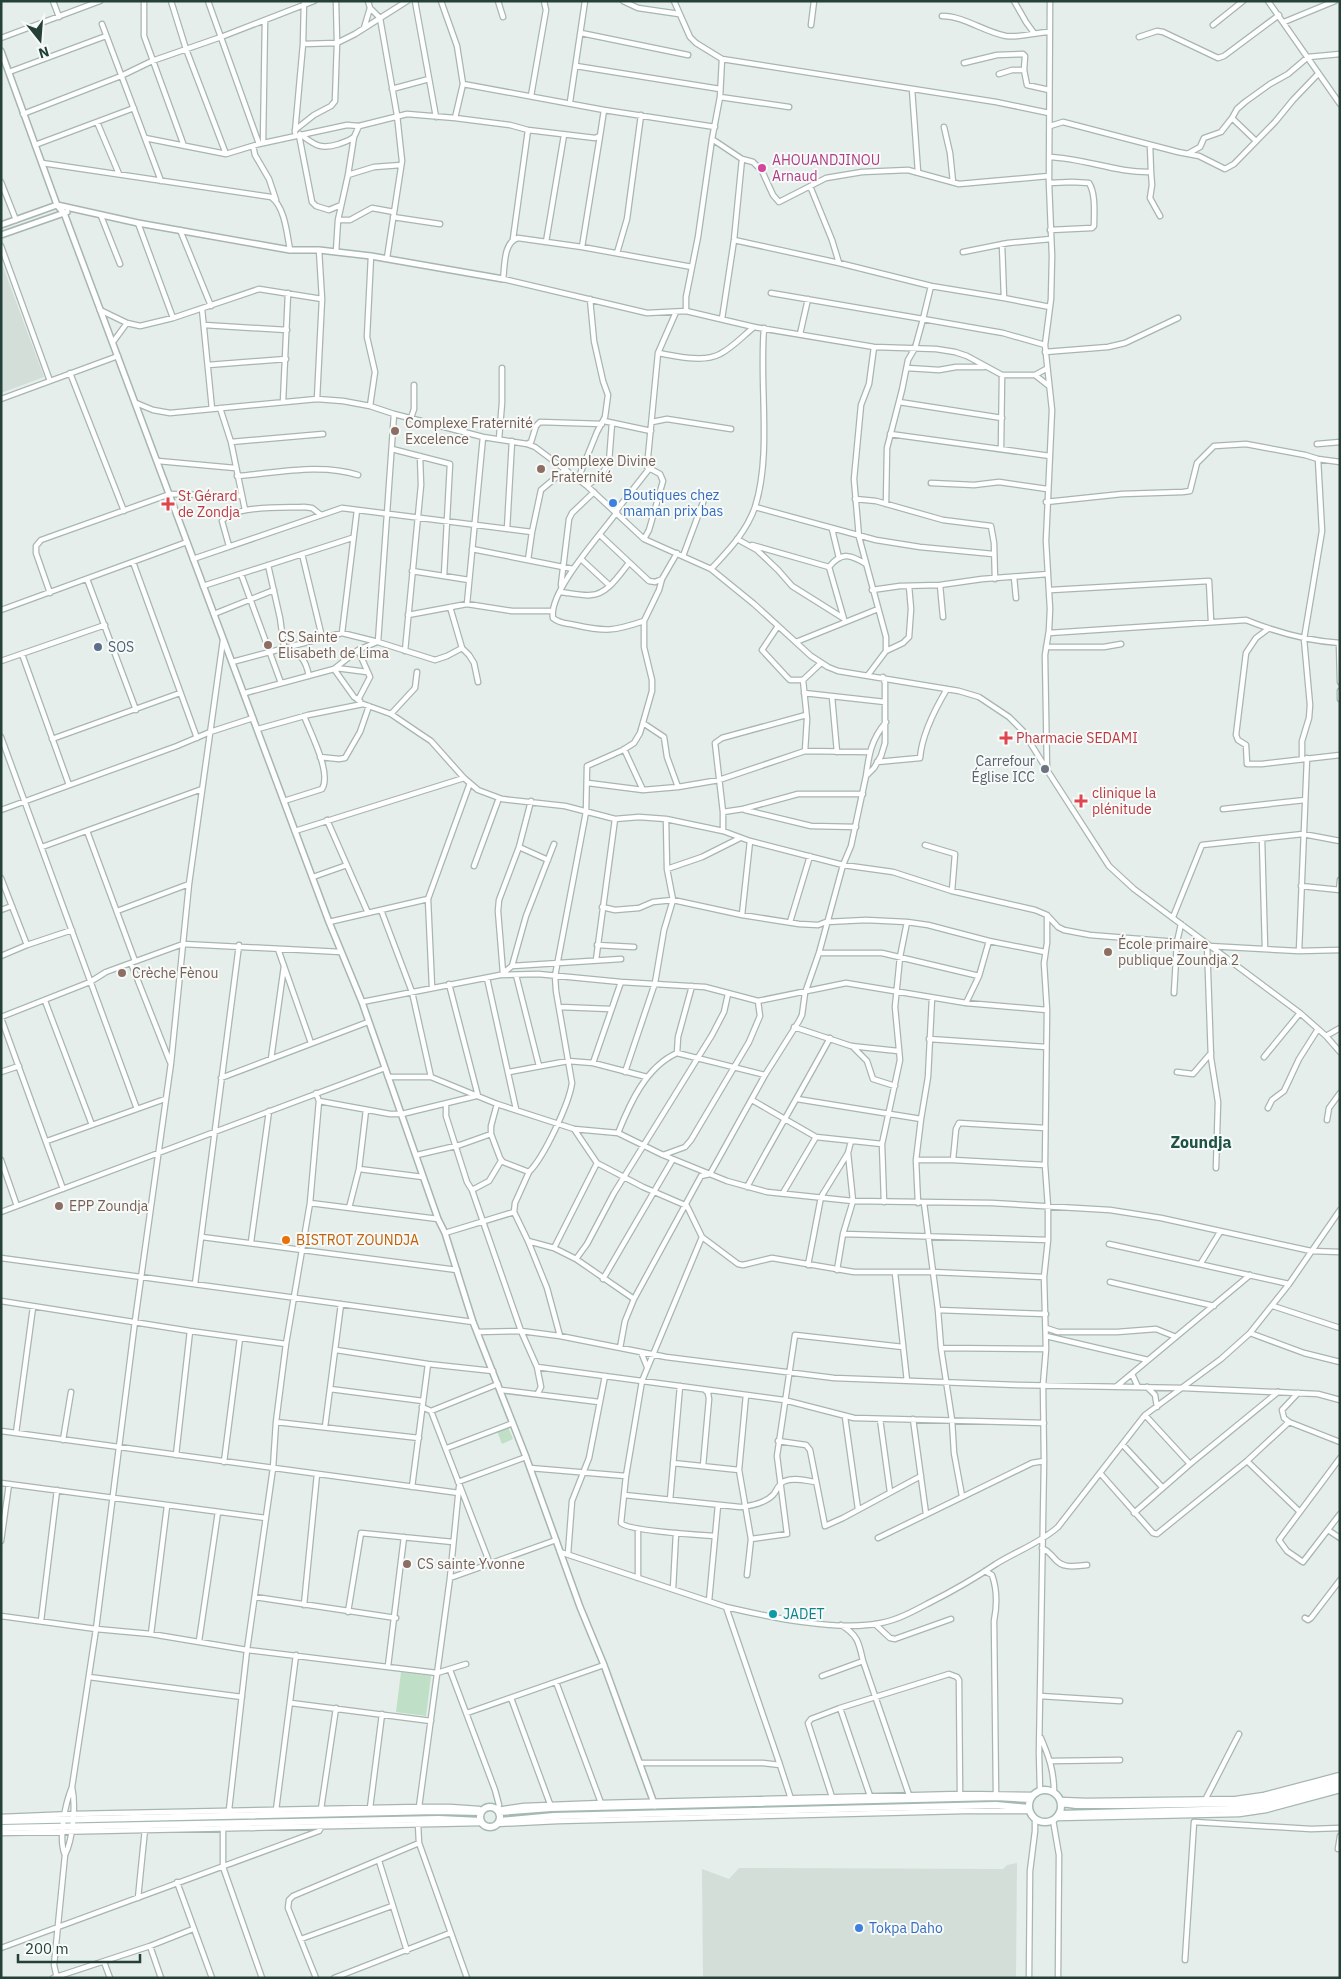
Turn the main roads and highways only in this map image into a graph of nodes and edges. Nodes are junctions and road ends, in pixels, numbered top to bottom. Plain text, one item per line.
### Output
1 (1340, 1779) edge
2 (1340, 1786) edge
3 (1031, 1797) junction
4 (1061, 1802) junction
5 (1203, 1807) junction
6 (1029, 1810) junction
7 (482, 1811) junction
8 (498, 1811) junction
9 (1057, 1817) junction
10 (1, 1821) edge
11 (68, 1822) junction
12 (481, 1822) junction
13 (498, 1822) junction
14 (1, 1828) edge

1 - 5 main road
2 - 5 main road
3 - 4 main road
3 - 6 main road
3 - 8 main road
4 - 5 main road
4 - 9 main road
5 - 9 main road
6 - 9 main road
6 - 13 main road
7 - 8 main road
7 - 11 main road
7 - 12 main road
8 - 13 main road
10 - 11 main road
11 - 12 main road
11 - 14 main road
12 - 13 main road

